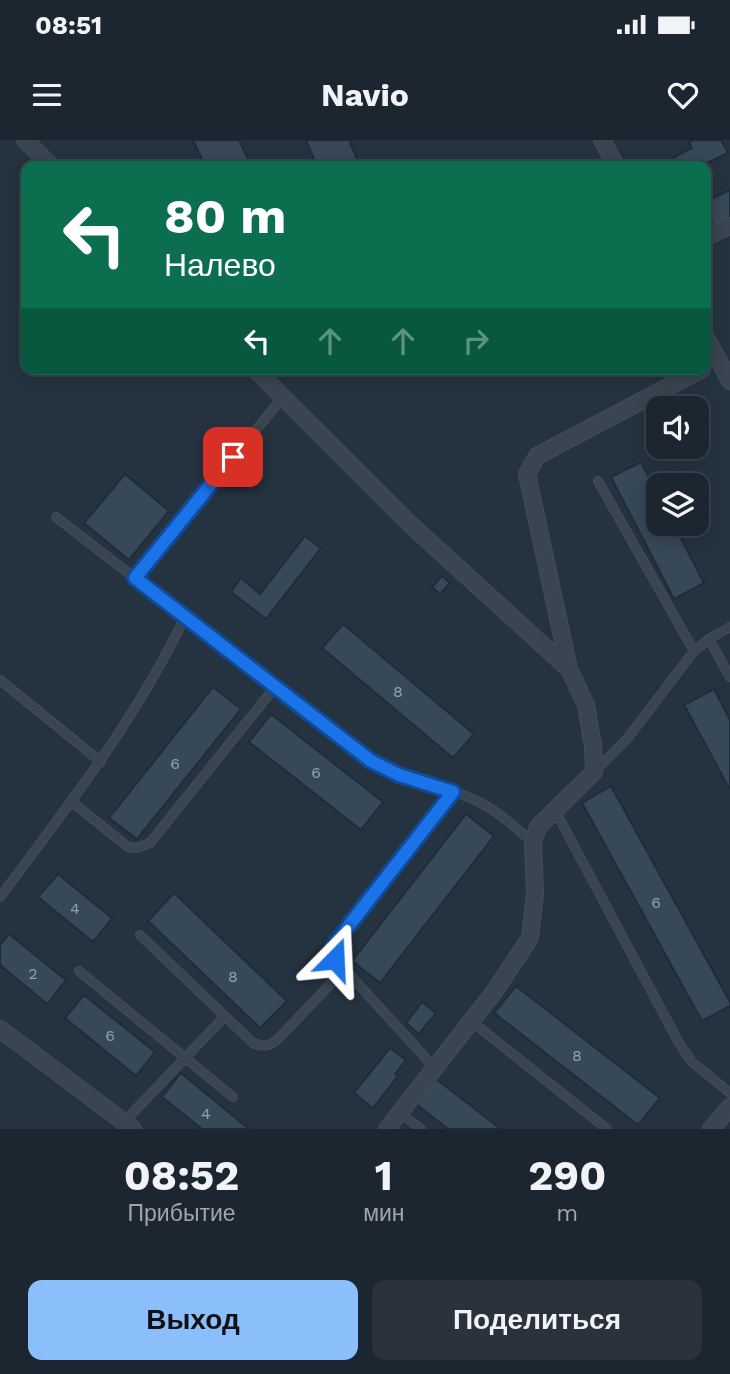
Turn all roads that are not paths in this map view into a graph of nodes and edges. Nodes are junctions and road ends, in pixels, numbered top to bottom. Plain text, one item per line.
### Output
1 (25, 140) edge
2 (602, 140) edge
3 (46, 161) edge
4 (613, 161) edge
5 (730, 226) edge
6 (711, 234) edge
7 (711, 368) edge
8 (261, 375) edge
9 (691, 375) edge
10 (730, 380) edge
11 (283, 397) junction
12 (598, 481) dead end
13 (57, 517) dead end
14 (135, 578) junction
15 (185, 617) junction
16 (730, 627) edge
17 (709, 639) junction
18 (694, 651) junction
19 (569, 669) junction
20 (730, 677) edge
21 (0, 680) edge
22 (275, 687) junction
23 (101, 762) junction
24 (594, 772) junction
25 (453, 792) junction
26 (72, 802) junction
27 (556, 812) junction
28 (533, 842) junction
29 (0, 897) edge
30 (140, 935) dead end
31 (344, 970) junction
32 (79, 971) dead end
33 (225, 1016) junction
34 (471, 1021) junction
35 (0, 1029) edge
36 (185, 1058) junction
37 (435, 1068) junction
38 (730, 1093) edge
39 (233, 1097) dead end
40 (730, 1107) edge
41 (400, 1113) junction
42 (128, 1126) edge
43 (387, 1129) edge
44 (421, 1129) edge
45 (607, 1129) edge
46 (711, 1129) edge

1 - 3 street
2 - 4 street
5 - 6 street
7 - 10 street
8 - 11 street
9 - 19 street
11 - 14 lane
11 - 19 street
12 - 18 lane
13 - 14 lane
14 - 15 lane
15 - 22 lane
15 - 23 lane
16 - 17 lane
17 - 18 lane
17 - 20 lane
18 - 24 lane
19 - 24 street
21 - 23 lane
22 - 25 lane
22 - 26 lane
23 - 26 lane
24 - 27 street
25 - 28 lane
25 - 31 lane
26 - 29 lane
27 - 28 street
27 - 38 lane
28 - 34 street
30 - 33 lane
31 - 33 lane
31 - 37 lane
32 - 36 lane
33 - 36 lane
34 - 37 street
34 - 45 lane
35 - 42 street
36 - 39 lane
36 - 42 lane
37 - 41 street
40 - 46 street
41 - 43 street
41 - 44 lane

